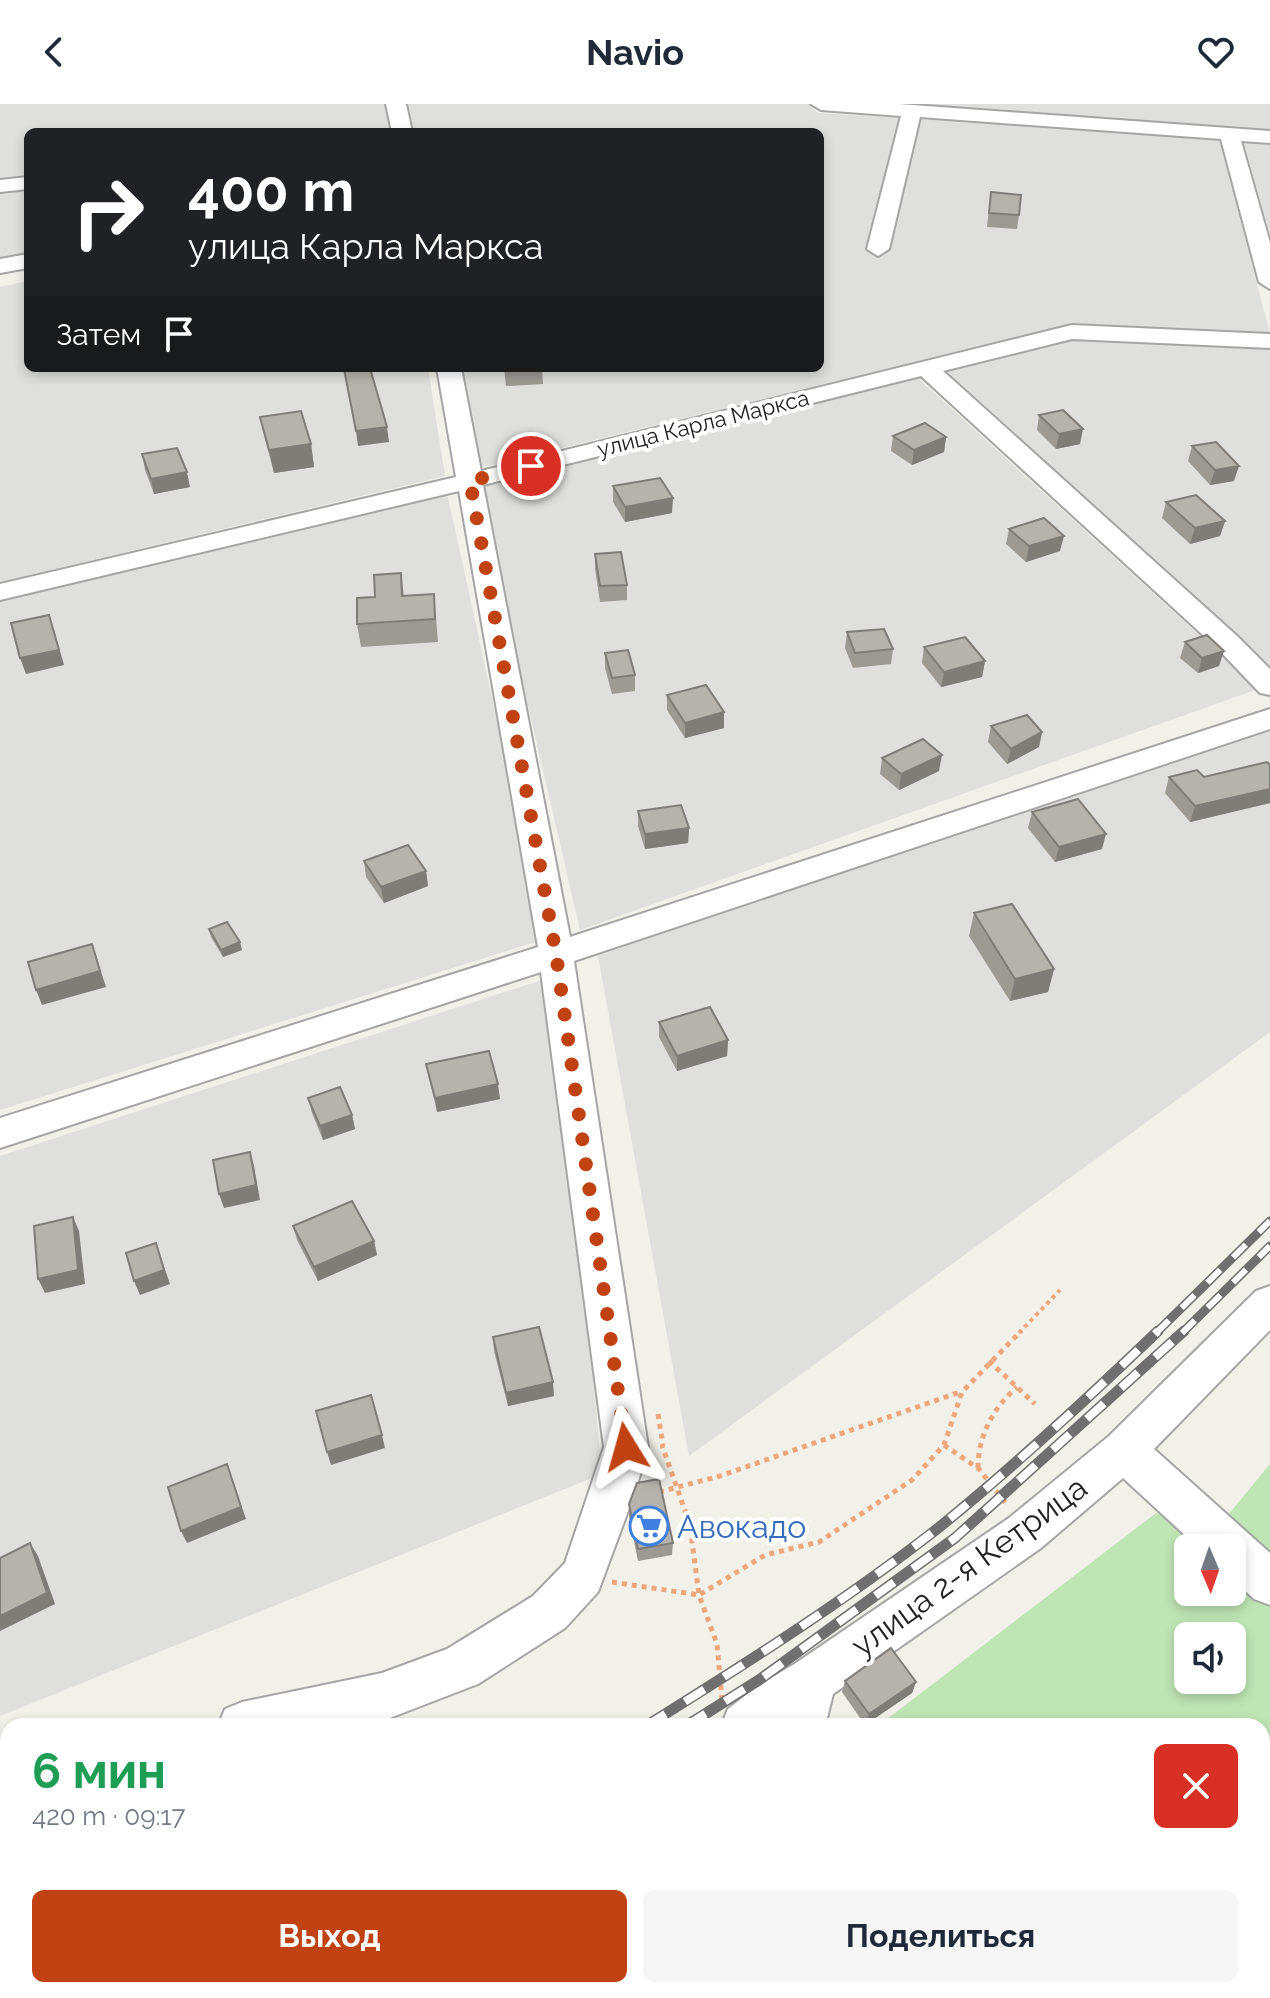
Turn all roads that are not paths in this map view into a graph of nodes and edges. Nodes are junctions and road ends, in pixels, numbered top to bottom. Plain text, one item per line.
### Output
1 (396, 104) edge
2 (821, 104) edge
3 (912, 112) junction
4 (401, 128) edge
5 (1229, 133) junction
6 (1270, 137) edge
7 (24, 183) edge
8 (0, 186) edge
9 (878, 249) dead end
10 (24, 262) edge
11 (0, 266) edge
12 (1270, 282) edge
13 (1270, 341) edge
14 (926, 368) junction
15 (450, 372) edge
16 (470, 481) junction
17 (0, 592) edge
18 (1270, 686) edge
19 (1270, 719) edge
20 (556, 954) junction
21 (0, 1133) edge
22 (1270, 1303) edge
23 (1124, 1450) junction
24 (1217, 1534) edge
25 (1246, 1561) edge
26 (1270, 1583) edge
27 (813, 1680) junction
28 (734, 1715) edge
29 (281, 1718) edge
30 (803, 1718) edge

1 - 4 street
2 - 3 street
3 - 5 street
3 - 9 street
5 - 6 street
5 - 12 street
7 - 8 street
10 - 11 street
13 - 14 street, улица Карла Маркса
14 - 16 street, улица Карла Маркса
14 - 18 street
15 - 16 street
16 - 17 street, улица Карла Маркса
16 - 20 street
19 - 20 street
20 - 21 street
20 - 29 street
22 - 23 street, улица 2-я Кетрица
23 - 24 street
23 - 27 street, улица 2-я Кетрица
25 - 26 street
27 - 28 street, улица 2-я Кетрица
27 - 30 street

